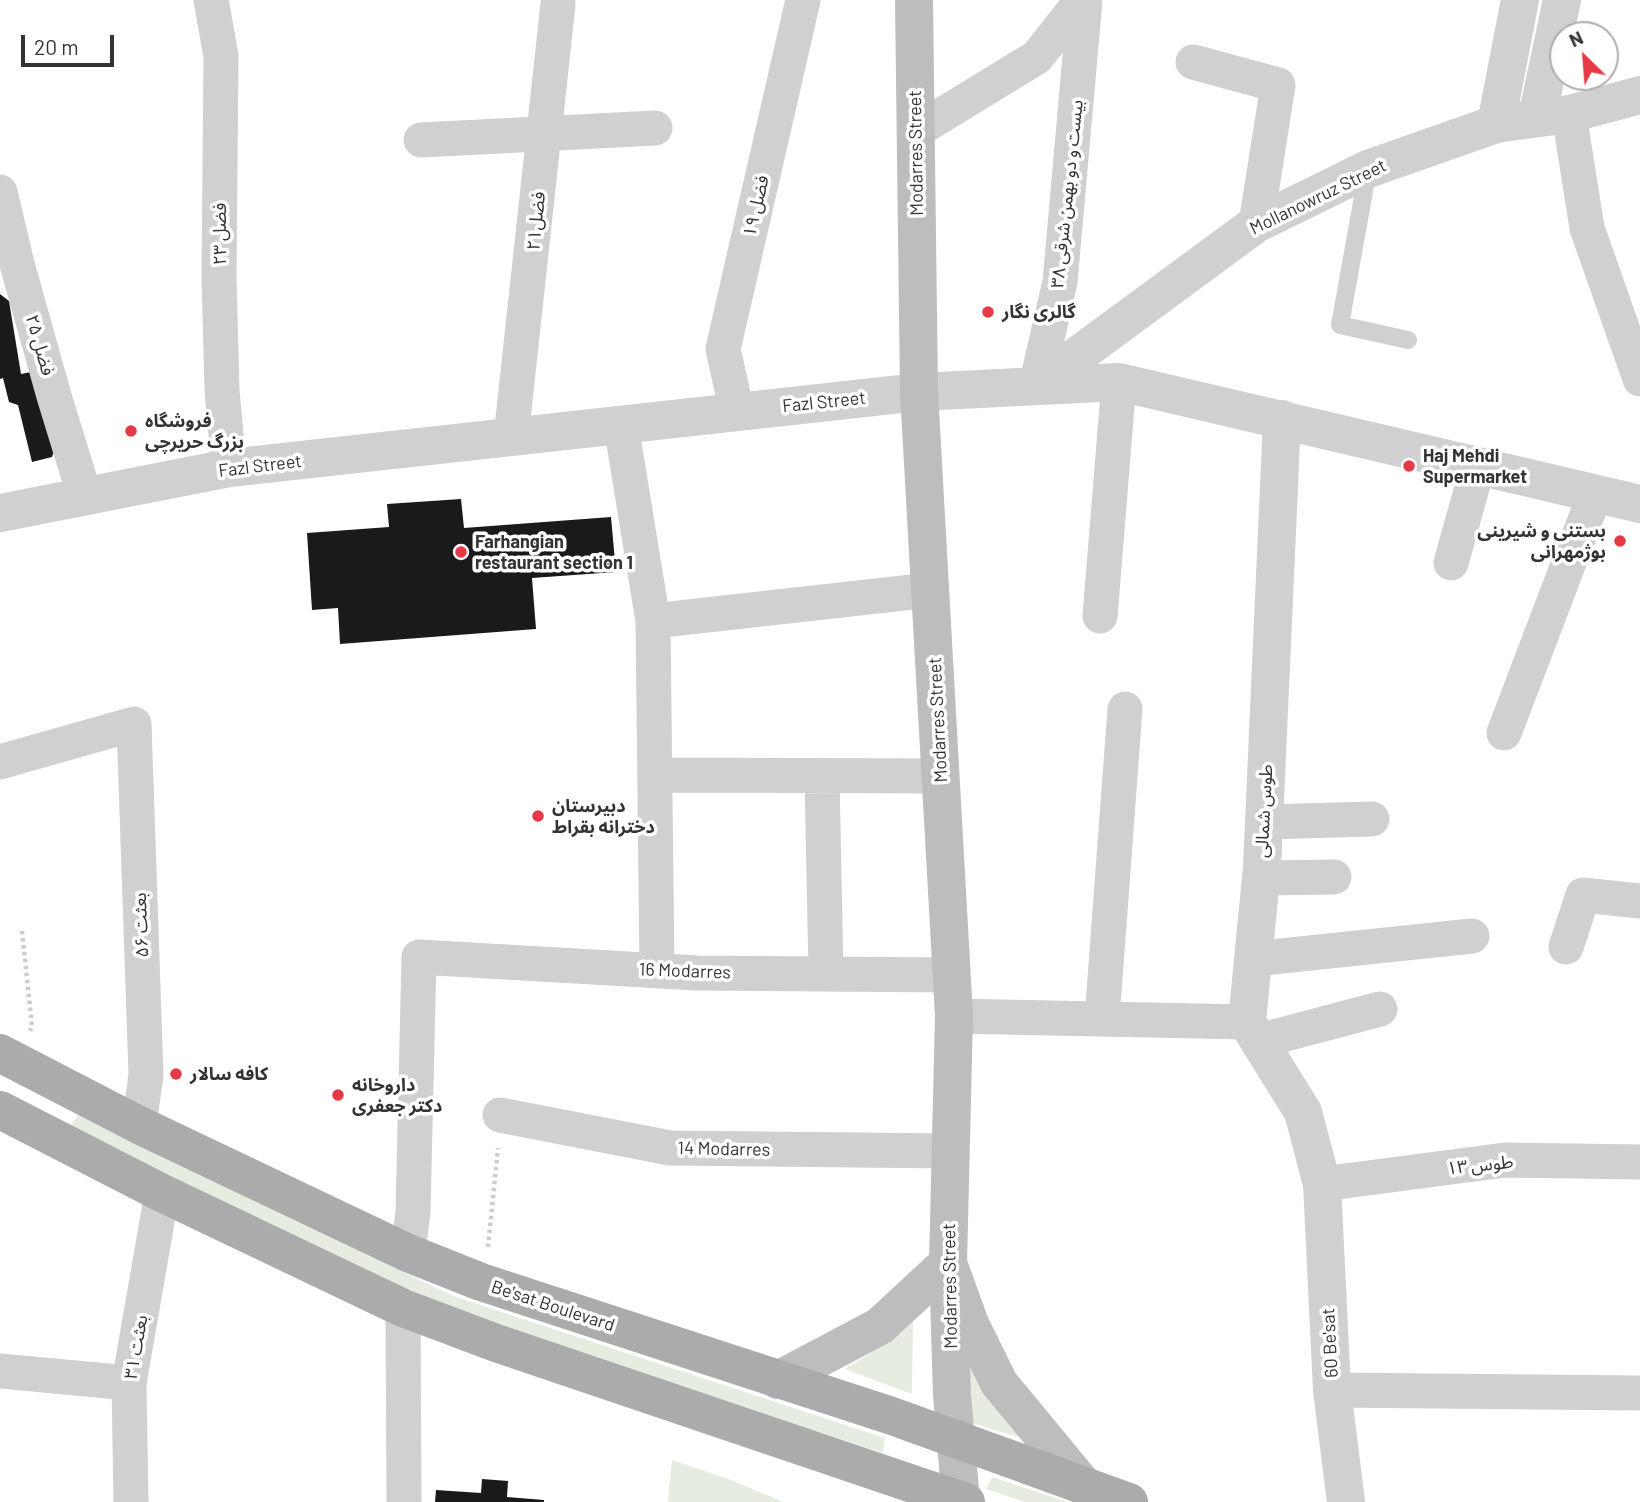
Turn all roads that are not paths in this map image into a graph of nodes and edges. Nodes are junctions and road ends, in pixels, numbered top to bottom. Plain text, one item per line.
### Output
1 (211, 0) edge
2 (803, 0) edge
3 (914, 0) edge
4 (1084, 0) edge
5 (1520, 0) edge
6 (1562, 0) edge
7 (558, 4) dead end
8 (1193, 62) dead end
9 (1640, 95) edge
10 (1553, 116) junction
11 (1496, 124) junction
12 (654, 128) dead end
13 (916, 131) junction
14 (545, 133) junction
15 (421, 139) dead end
16 (1368, 169) junction
17 (0, 192) edge
18 (1256, 224) junction
19 (1408, 341) dead end
20 (1640, 379) edge
21 (1119, 382) junction
22 (1036, 386) junction
23 (919, 392) junction
24 (737, 412) junction
25 (1282, 419) junction
26 (621, 425) junction
27 (511, 437) junction
28 (1478, 466) junction
29 (229, 468) junction
30 (1595, 494) junction
31 (85, 497) junction
32 (1640, 504) edge
33 (0, 513) edge
34 (1451, 563) dead end
35 (930, 590) junction
36 (1100, 616) dead end
37 (653, 621) junction
38 (1125, 709) dead end
39 (1504, 733) dead end
40 (0, 762) edge
41 (655, 775) junction
42 (941, 776) junction
43 (822, 777) junction
44 (1372, 819) dead end
45 (1264, 821) junction
46 (1334, 877) dead end
47 (1261, 878) junction
48 (1640, 901) edge
49 (1472, 936) dead end
50 (1566, 947) dead end
51 (1253, 959) junction
52 (657, 971) junction
53 (826, 974) junction
54 (952, 975) junction
55 (1380, 1010) dead end
56 (954, 1016) junction
57 (1102, 1019) junction
58 (1253, 1032) junction
59 (10, 1058) edge
60 (0, 1108) edge
61 (500, 1115) road end
62 (139, 1125) junction
63 (951, 1151) junction
64 (1640, 1162) edge
65 (1322, 1184) junction
66 (162, 1193) junction
67 (408, 1253) junction
68 (948, 1262) junction
69 (403, 1308) junction
70 (0, 1371) edge
71 (778, 1380) junction
72 (129, 1383) junction
73 (1332, 1390) junction
74 (1640, 1393) edge
75 (957, 1439) junction
76 (1085, 1487) junction
77 (131, 1502) edge
78 (404, 1502) edge
79 (963, 1502) edge
80 (1129, 1502) edge
81 (1346, 1502) edge

1 - 29 street, فضل ۲۳
2 - 24 street, فضل ۱۹
3 - 13 main road, Modarres Street
4 - 13 street
4 - 22 street, بیست و دو بهمن شرقی ۳۸
5 - 11 street
6 - 10 street
7 - 14 street, فضل۲۱
8 - 18 street
9 - 10 street, Mollanowruz Street
10 - 11 street, Mollanowruz Street
10 - 20 street
11 - 16 street, Mollanowruz Street
12 - 14 street
13 - 23 main road, Modarres Street
14 - 15 street
14 - 27 street, فضل۲۱
16 - 18 street, Mollanowruz Street
16 - 19 lane
17 - 31 street, فضل ۲۵
18 - 22 street, Mollanowruz Street
21 - 22 street, Fazl Street
21 - 25 street, Fazl Street
21 - 36 street
22 - 23 street, Fazl Street
23 - 24 street, Fazl Street
23 - 35 main road, Modarres Street
24 - 26 street, Fazl Street
25 - 28 street, Fazl Street
25 - 45 street, طوس شمالی
26 - 27 street, Fazl Street
26 - 37 street
27 - 29 street, Fazl Street
28 - 30 street, Fazl Street
28 - 34 street
29 - 31 street, Fazl Street
30 - 32 street, Fazl Street
30 - 39 street
31 - 33 street, Fazl Street
35 - 37 street
35 - 42 main road, Modarres Street
37 - 41 street
38 - 57 street
40 - 62 street, بعثت ۵۶
41 - 43 street
41 - 52 street
42 - 43 street
42 - 54 main road, Modarres Street
43 - 53 street
44 - 45 street
45 - 47 street, طوس شمالی
46 - 47 street
47 - 51 street, طوس شمالی
48 - 50 street
49 - 51 street
51 - 58 street, طوس شمالی
52 - 53 street, 16 Modarres
52 - 67 street, 16 Modarres
53 - 54 street, 16 Modarres
54 - 56 main road, Modarres Street
55 - 58 street
56 - 57 street
56 - 63 main road, Modarres Street
57 - 58 street
58 - 65 street
59 - 60 main road
59 - 62 main road, Be'sat Boulevard
60 - 66 main road
61 - 63 street, 14 Modarres
62 - 67 main road, Be'sat Boulevard
63 - 68 main road, Modarres Street
64 - 65 street, طوس ۱۳
65 - 73 street, 60 Be'sat
66 - 69 main road
66 - 72 street, بعثت ۳۱
67 - 71 main road, Be'sat Boulevard
68 - 71 main road
68 - 75 main road, Modarres Street
68 - 76 main road
69 - 78 street
69 - 79 main road
70 - 72 street
71 - 75 main road, Be'sat Boulevard
72 - 77 street, بعثت ۳۱
73 - 74 street
73 - 81 street, 60 Be'sat
75 - 76 main road, Be'sat Boulevard
75 - 79 main road, Modarres Street
76 - 80 main road, Be'sat Boulevard

